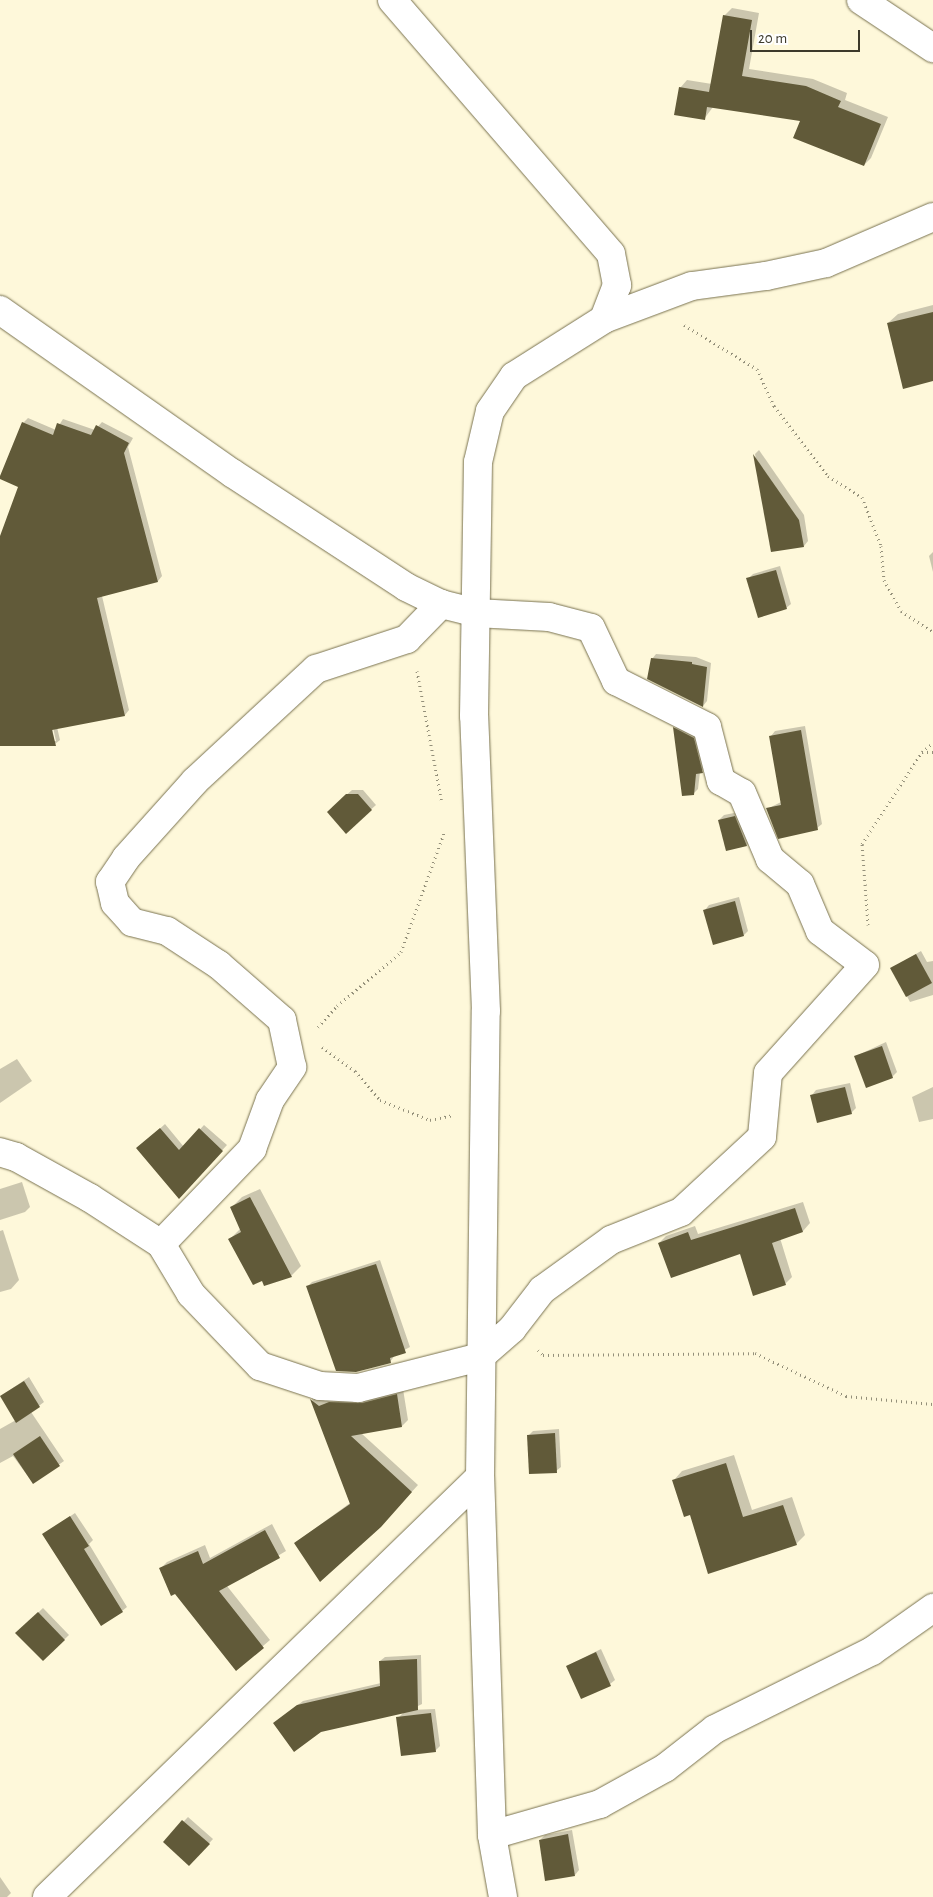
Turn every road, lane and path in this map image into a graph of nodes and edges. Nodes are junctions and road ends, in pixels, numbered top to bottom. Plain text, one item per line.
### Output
1 (392, 0) edge
2 (861, 0) edge
3 (933, 48) edge
4 (933, 217) edge
5 (645, 302) junction
6 (0, 310) edge
7 (604, 319) junction
8 (441, 604) junction
9 (476, 613) junction
10 (933, 632) edge
11 (407, 639) junction
12 (933, 743) edge
13 (922, 752) junction
14 (933, 752) edge
15 (443, 808) dead end
16 (446, 827) dead end
17 (865, 965) junction
18 (282, 1020) junction
19 (309, 1038) junction
20 (485, 1107) junction
21 (0, 1152) edge
22 (162, 1244) junction
23 (512, 1329) junction
24 (480, 1357) junction
25 (933, 1404) edge
26 (480, 1478) junction
27 (933, 1608) edge
28 (492, 1835) junction
29 (47, 1897) edge
30 (503, 1897) edge

1 - 7 street
2 - 3 street
4 - 5 street
5 - 7 street
5 - 10 path
6 - 8 street
7 - 9 street
8 - 9 street
8 - 11 street
9 - 17 street
9 - 20 street
11 - 15 path
11 - 18 street
12 - 13 path
13 - 14 path
13 - 17 path
16 - 19 path
17 - 23 street
18 - 19 path
18 - 22 street
19 - 20 path
20 - 24 street
21 - 22 street
22 - 24 street
23 - 24 street
23 - 25 path
24 - 26 street
26 - 28 street
26 - 29 street
27 - 28 street
28 - 30 street

